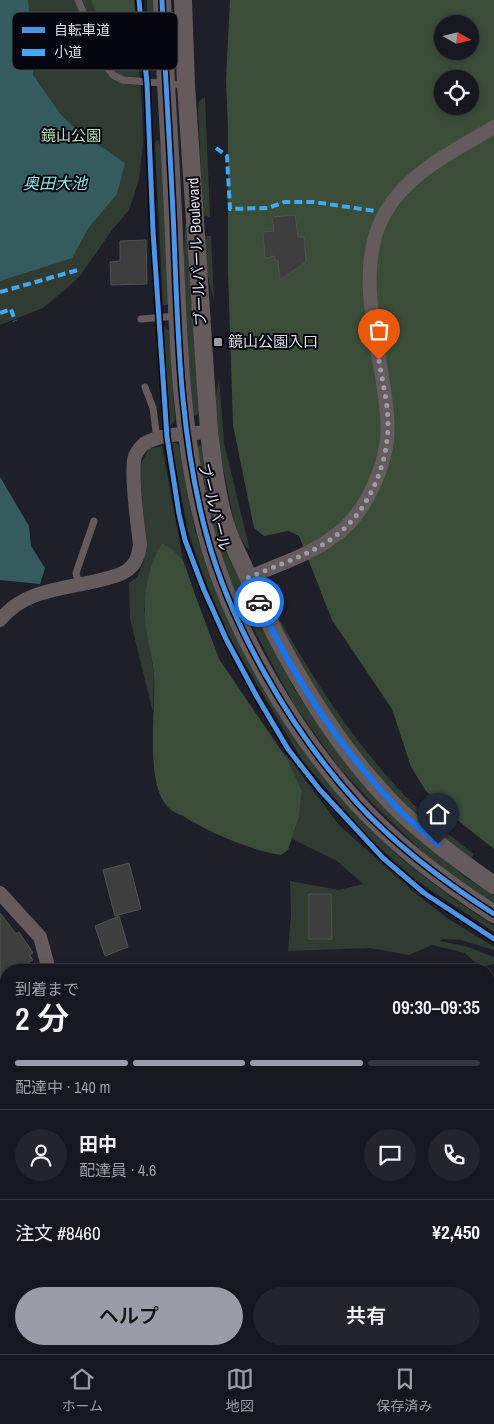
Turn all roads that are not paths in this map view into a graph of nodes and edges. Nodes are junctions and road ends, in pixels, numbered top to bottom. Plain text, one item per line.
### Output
1 (78, 0) edge
2 (183, 0) edge
3 (83, 12) edge
4 (109, 70) edge
5 (165, 70) edge
6 (166, 83) junction
7 (186, 85) junction
8 (494, 127) edge
9 (177, 316) junction
10 (141, 319) dead end
11 (145, 387) dead end
12 (209, 432) junction
13 (186, 434) junction
14 (157, 439) junction
15 (94, 521) dead end
16 (248, 578) junction
17 (79, 585) junction
18 (0, 620) edge
19 (494, 885) edge
20 (0, 893) edge
21 (494, 914) edge
22 (47, 964) edge

1 - 3 lane
2 - 7 street, ブールバール Boulevard
4 - 6 lane
5 - 6 street, ブールバール
6 - 7 lane
6 - 9 street, ブールバール
7 - 12 street, ブールバール Boulevard
8 - 16 street
9 - 10 lane
9 - 13 street, ブールバール
11 - 14 lane
12 - 13 street
12 - 16 street, ブールバール Boulevard
13 - 14 street
13 - 21 street, ブールバール
14 - 17 street
15 - 17 lane
16 - 19 street, ブールバール Boulevard
17 - 18 street
20 - 22 street

